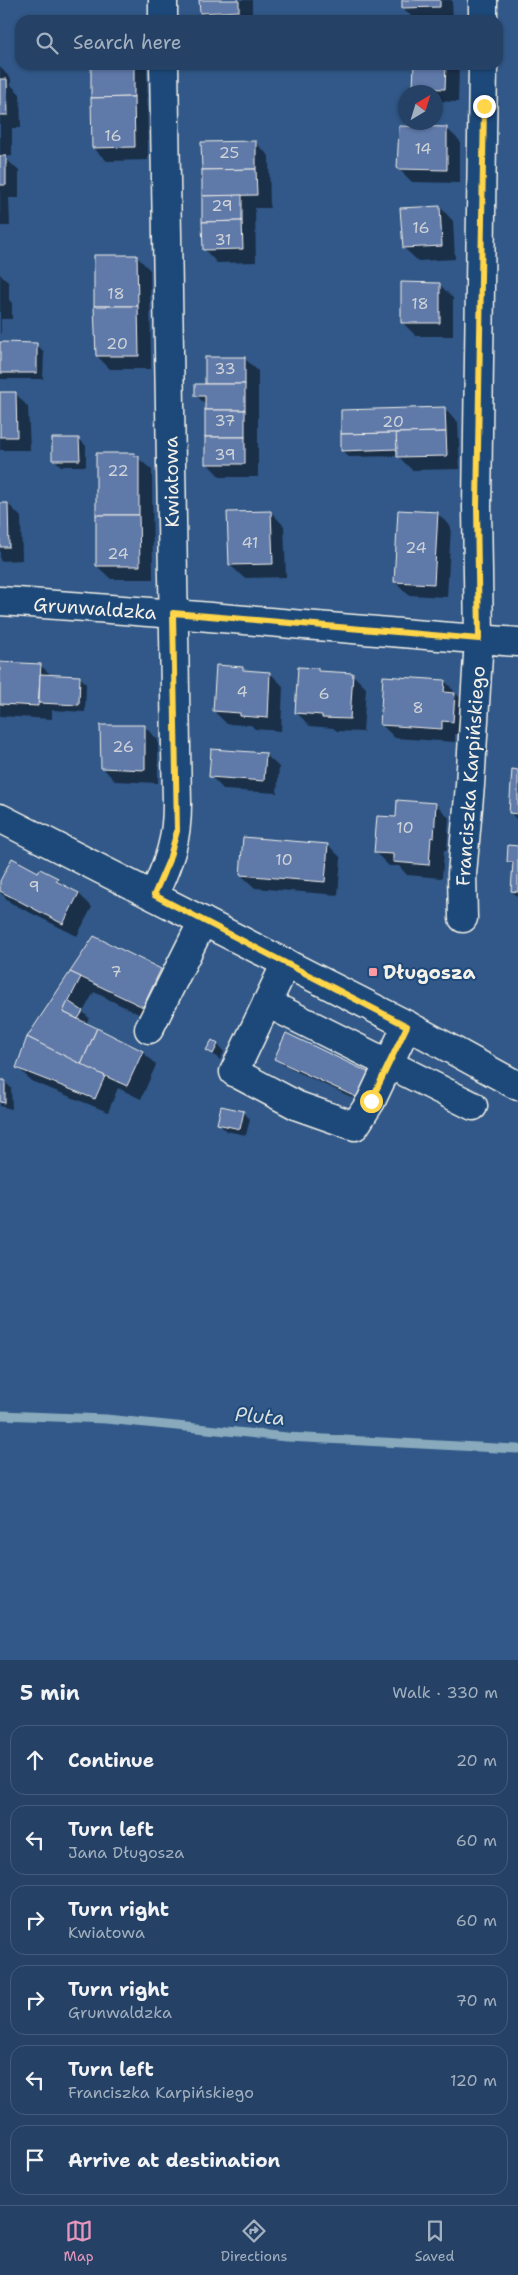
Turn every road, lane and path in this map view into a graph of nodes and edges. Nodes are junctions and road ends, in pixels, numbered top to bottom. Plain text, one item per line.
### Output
1 (163, 0) edge
2 (483, 0) edge
3 (163, 15) edge
4 (483, 15) edge
5 (164, 70) edge
6 (483, 70) edge
7 (0, 601) edge
8 (173, 613) junction
9 (479, 639) junction
10 (518, 642) edge
11 (0, 818) edge
12 (154, 895) junction
13 (463, 918) dead end
14 (203, 920) junction
15 (286, 963) junction
16 (266, 1003) junction
17 (407, 1026) junction
18 (148, 1029) dead end
19 (389, 1064) junction
20 (518, 1086) edge
21 (473, 1106) dead end

1 - 3 street
2 - 4 street
5 - 8 street, Kwiatowa
6 - 9 street, Franciszka Karpińskiego
7 - 8 street, Grunwaldzka
8 - 9 street, Grunwaldzka
8 - 12 street, Kwiatowa
9 - 10 street, Grunwaldzka
9 - 13 street, Franciszka Karpińskiego
11 - 12 street
12 - 14 street
14 - 15 street
14 - 18 street
15 - 16 street
15 - 17 street
16 - 19 street
16 - 19 street
17 - 19 street
17 - 20 street
19 - 21 street

